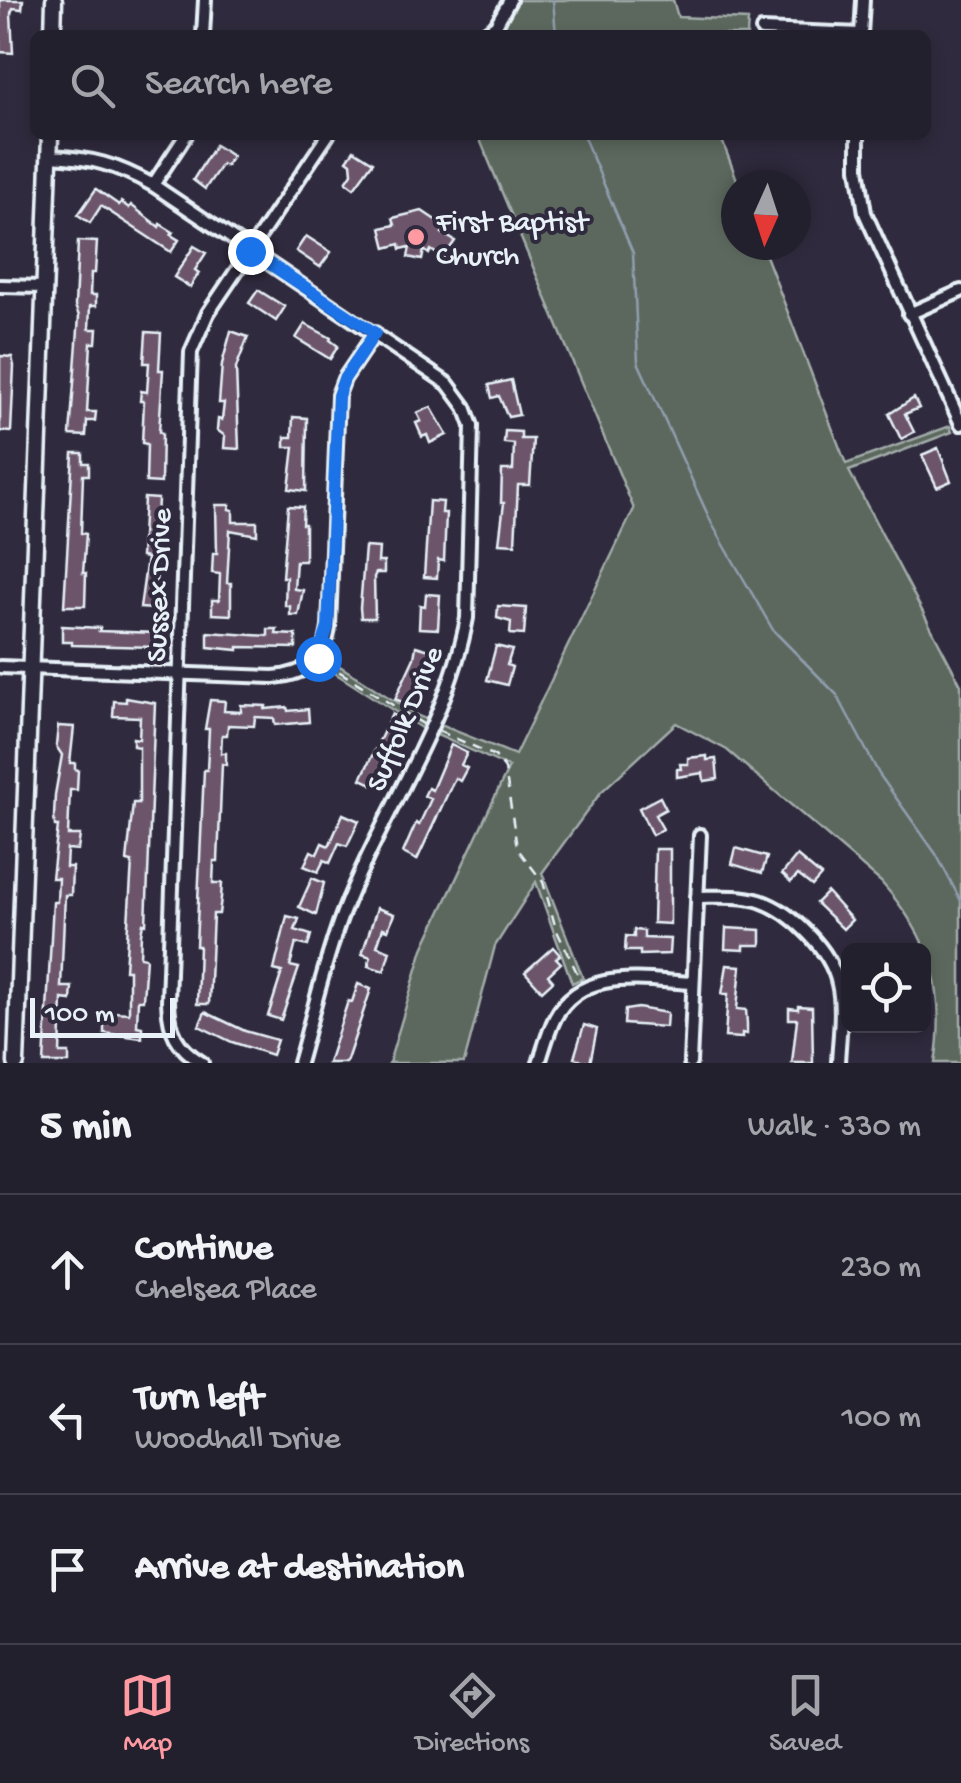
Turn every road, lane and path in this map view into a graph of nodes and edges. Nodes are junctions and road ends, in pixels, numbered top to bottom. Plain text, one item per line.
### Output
1 (54, 0) edge
2 (205, 0) edge
3 (510, 0) edge
4 (863, 0) edge
5 (52, 30) edge
6 (203, 30) edge
7 (488, 30) edge
8 (861, 30) edge
9 (50, 140) edge
10 (183, 140) edge
11 (325, 140) edge
12 (858, 140) edge
13 (49, 156) junction
14 (153, 185) junction
15 (250, 251) junction
16 (0, 286) edge
17 (44, 287) junction
18 (961, 291) edge
19 (909, 314) junction
20 (375, 333) junction
21 (961, 424) edge
22 (318, 658) junction
23 (0, 667) edge
24 (30, 668) junction
25 (179, 674) junction
26 (429, 727) junction
27 (700, 835) dead end
28 (697, 897) junction
29 (693, 983) junction
30 (585, 988) junction
31 (16, 1063) edge
32 (202, 1063) edge
33 (299, 1063) edge
34 (538, 1063) edge
35 (690, 1063) edge
36 (838, 1063) edge

1 - 5 main road
2 - 6 street
3 - 7 street
4 - 8 street
9 - 13 main road
10 - 14 street
11 - 15 street, Sussex Drive
12 - 19 street
13 - 14 street
13 - 17 main road
14 - 15 street
15 - 20 street
15 - 25 street, Sussex Drive
16 - 17 street
17 - 24 main road
18 - 19 street
19 - 21 street
20 - 22 street
20 - 26 street, Suffolk Drive
22 - 25 street
22 - 26 path
23 - 24 street
24 - 25 street
24 - 31 main road
25 - 32 street, Sussex Drive
26 - 30 path
26 - 33 street, Suffolk Drive
27 - 28 street
28 - 29 street
28 - 36 street
29 - 30 street
29 - 35 street
30 - 34 street

